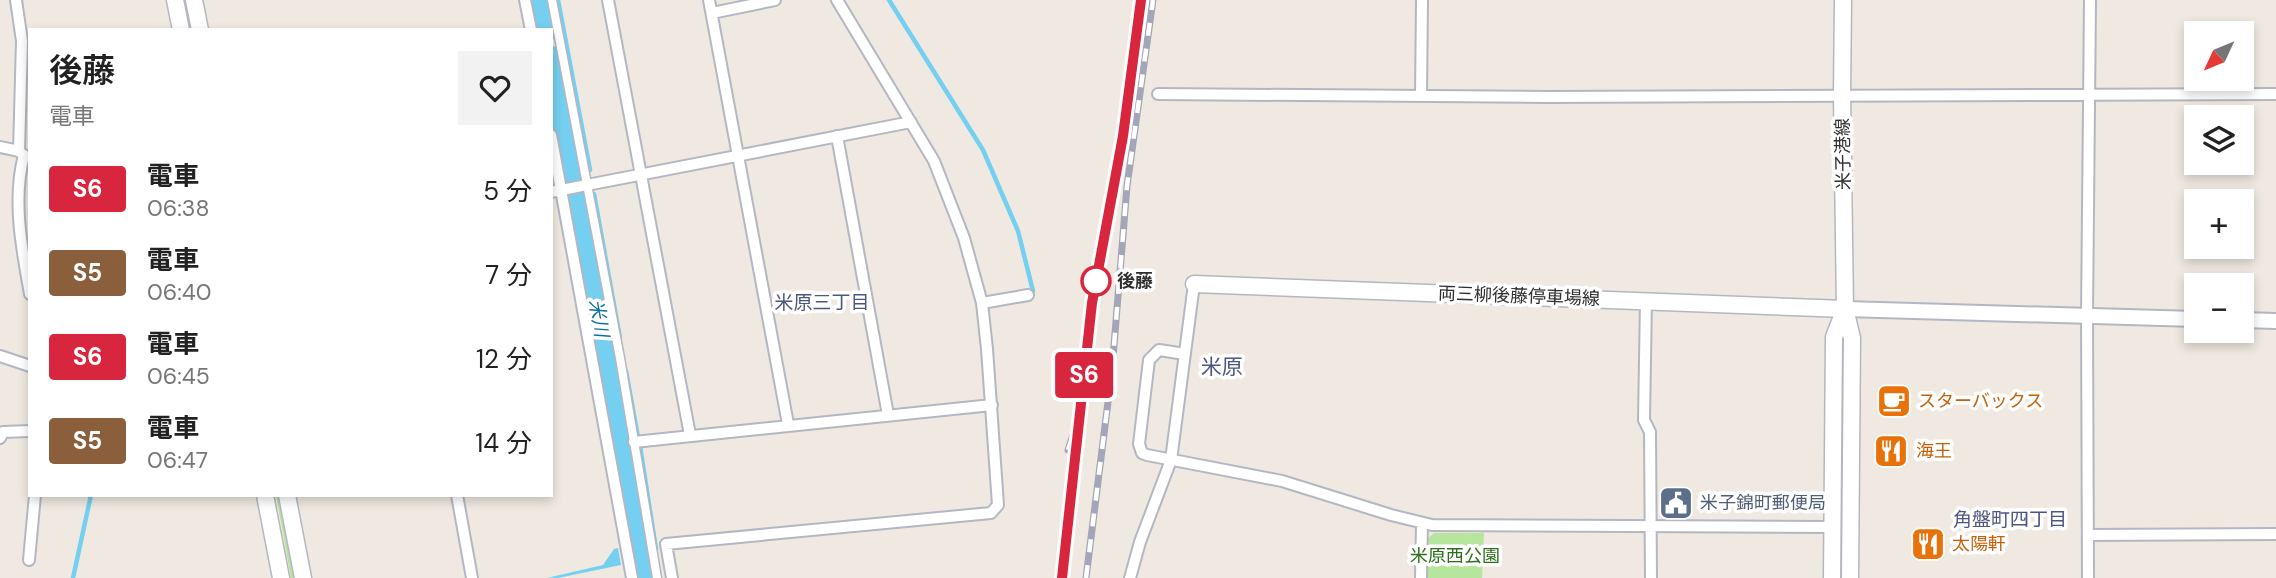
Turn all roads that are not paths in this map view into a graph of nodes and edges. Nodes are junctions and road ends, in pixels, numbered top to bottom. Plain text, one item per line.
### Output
1 (16, 0) edge
2 (175, 0) edge
3 (194, 0) edge
4 (525, 0) edge
5 (552, 0) edge
6 (608, 0) edge
7 (709, 0) edge
8 (775, 0) edge
9 (837, 0) edge
10 (1422, 0) edge
11 (1843, 0) edge
12 (2090, 0) edge
13 (712, 13) junction
14 (181, 28) edge
15 (200, 28) edge
16 (531, 28) edge
17 (1158, 94) dead end
18 (2090, 94) junction
19 (2276, 94) edge
20 (1421, 95) junction
21 (1842, 95) junction
22 (911, 122) junction
23 (837, 136) junction
24 (553, 147) edge
25 (0, 148) edge
26 (24, 154) edge
27 (739, 155) junction
28 (640, 175) junction
29 (586, 184) junction
30 (560, 190) edge
31 (28, 284) edge
32 (1194, 284) joint
33 (1028, 295) dead end
34 (1646, 300) junction
35 (982, 303) junction
36 (1845, 309) junction
37 (2087, 315) junction
38 (2184, 318) edge
39 (2254, 320) edge
40 (2276, 321) edge
41 (1185, 354) junction
42 (0, 356) edge
43 (28, 365) edge
44 (992, 405) junction
45 (888, 415) junction
46 (788, 424) junction
47 (28, 431) edge
48 (690, 435) junction
49 (0, 438) edge
50 (634, 442) junction
51 (1171, 460) junction
52 (35, 497) edge
53 (265, 497) edge
54 (287, 497) edge
55 (457, 497) edge
56 (1422, 523) junction
57 (1651, 525) junction
58 (1832, 527) junction
59 (2276, 534) edge
60 (2088, 535) junction
61 (29, 560) dead end
62 (281, 578) edge
63 (303, 578) edge
64 (472, 578) edge
65 (632, 578) edge
66 (657, 578) edge
67 (672, 578) edge
68 (1130, 578) edge
69 (1421, 578) edge
70 (1651, 578) edge
71 (1832, 578) edge
72 (1850, 578) edge
73 (2088, 578) edge

1 - 26 street
2 - 14 main road
3 - 15 main road
4 - 16 street
5 - 29 street
6 - 28 street
7 - 13 street
8 - 13 street
9 - 22 street
10 - 20 street
11 - 21 main road, 米子港線
12 - 18 street
13 - 27 street
17 - 20 street
18 - 19 street
18 - 21 street
18 - 37 street
20 - 21 street
21 - 36 main road, 米子港線
22 - 23 street
22 - 35 street
23 - 27 street
23 - 45 street
24 - 30 street
25 - 26 street
26 - 31 street
27 - 28 street
27 - 46 street
28 - 29 street
28 - 48 street
29 - 30 street
29 - 50 street
30 - 65 street
32 - 34 main road, 両三柳後藤停車場線
32 - 41 street
33 - 35 street
34 - 36 main road, 両三柳後藤停車場線
34 - 57 street
35 - 44 street
36 - 37 street
36 - 58 main road, 米子港線
36 - 72 main road, 米子港線
37 - 38 street
37 - 60 street
39 - 40 street
41 - 51 street
41 - 51 street
42 - 43 street
44 - 45 street
44 - 67 street
45 - 46 street
46 - 48 street
47 - 49 street
48 - 50 street
50 - 66 street
51 - 56 street
51 - 68 street
52 - 61 street
53 - 62 main road
54 - 63 main road
55 - 64 street
56 - 57 street
56 - 69 street
57 - 58 street
57 - 70 street
58 - 71 main road, 米子港線
59 - 60 street
60 - 73 street

